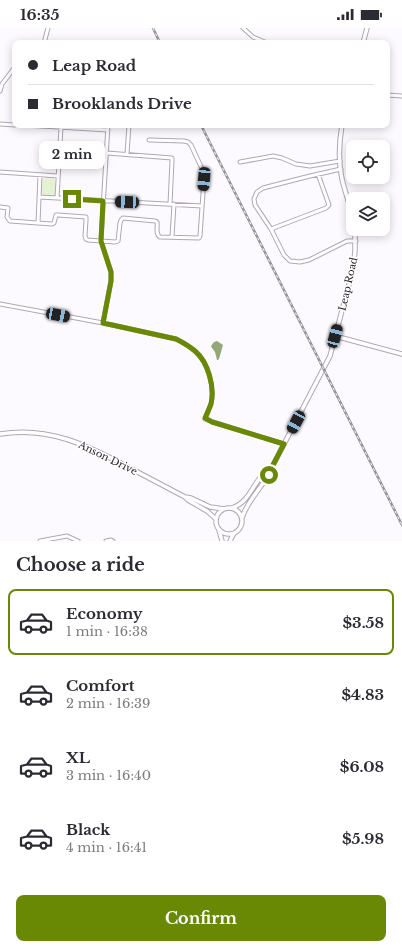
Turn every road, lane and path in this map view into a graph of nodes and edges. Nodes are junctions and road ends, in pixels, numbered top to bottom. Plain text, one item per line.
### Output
1 (48, 28) edge
2 (243, 28) edge
3 (367, 28) edge
4 (45, 40) edge
5 (259, 40) edge
6 (364, 40) edge
7 (12, 70) edge
8 (0, 91) edge
9 (390, 95) edge
10 (402, 96) edge
11 (0, 124) edge
12 (12, 124) edge
13 (61, 128) edge
14 (77, 128) edge
15 (129, 128) edge
16 (342, 128) edge
17 (108, 130) joint
18 (149, 140) dead end
19 (107, 153) junction
20 (127, 154) junction
21 (340, 161) junction
22 (240, 162) dead end
23 (341, 169) junction
24 (0, 172) edge
25 (318, 174) junction
26 (40, 175) junction
27 (58, 176) junction
28 (347, 192) edge
29 (39, 197) junction
30 (57, 198) junction
31 (103, 201) junction
32 (172, 204) junction
33 (202, 206) junction
34 (0, 207) edge
35 (38, 223) junction
36 (271, 229) junction
37 (356, 236) edge
38 (172, 237) junction
39 (101, 241) junction
40 (356, 241) junction
41 (0, 304) edge
42 (103, 323) junction
43 (335, 336) junction
44 (402, 354) edge
45 (1, 434) edge
46 (284, 444) junction
47 (272, 467) junction
48 (185, 497) junction
49 (232, 508) junction
50 (224, 509) junction
51 (242, 518) junction
52 (216, 519) junction
53 (219, 529) junction
54 (234, 533) junction
55 (40, 541) edge
56 (78, 541) edge
57 (106, 541) edge
58 (113, 541) edge
59 (222, 541) edge
60 (230, 541) edge

1 - 4 street
2 - 5 street
3 - 6 street
7 - 8 street
9 - 10 street
11 - 12 street
13 - 27 street
14 - 17 street
15 - 20 street
16 - 21 street
17 - 19 street
18 - 33 street
19 - 20 street
19 - 31 street
20 - 32 street
21 - 22 street
21 - 23 street
23 - 25 street
23 - 28 street
24 - 26 street
25 - 36 street
25 - 36 street
26 - 27 street
26 - 29 street
27 - 30 street
29 - 30 street
29 - 35 street
30 - 31 street
31 - 32 street
31 - 39 street
32 - 33 street
32 - 38 street
33 - 38 street
34 - 35 street
35 - 39 street
36 - 40 street
37 - 40 street, Leap Road
38 - 39 street
39 - 42 street
40 - 43 street, Leap Road
41 - 42 street
42 - 46 street
43 - 44 street
43 - 46 street, Leap Road
45 - 48 street, Anson Drive
46 - 47 street, Leap Road
47 - 49 street, Leap Road
47 - 51 street, Leap Road
48 - 50 street, Anson Drive
48 - 52 street, Anson Drive
49 - 50 street
49 - 51 street
50 - 52 street
51 - 54 street
52 - 53 street
53 - 54 street
53 - 59 street
54 - 60 street
55 - 56 street
57 - 58 street

